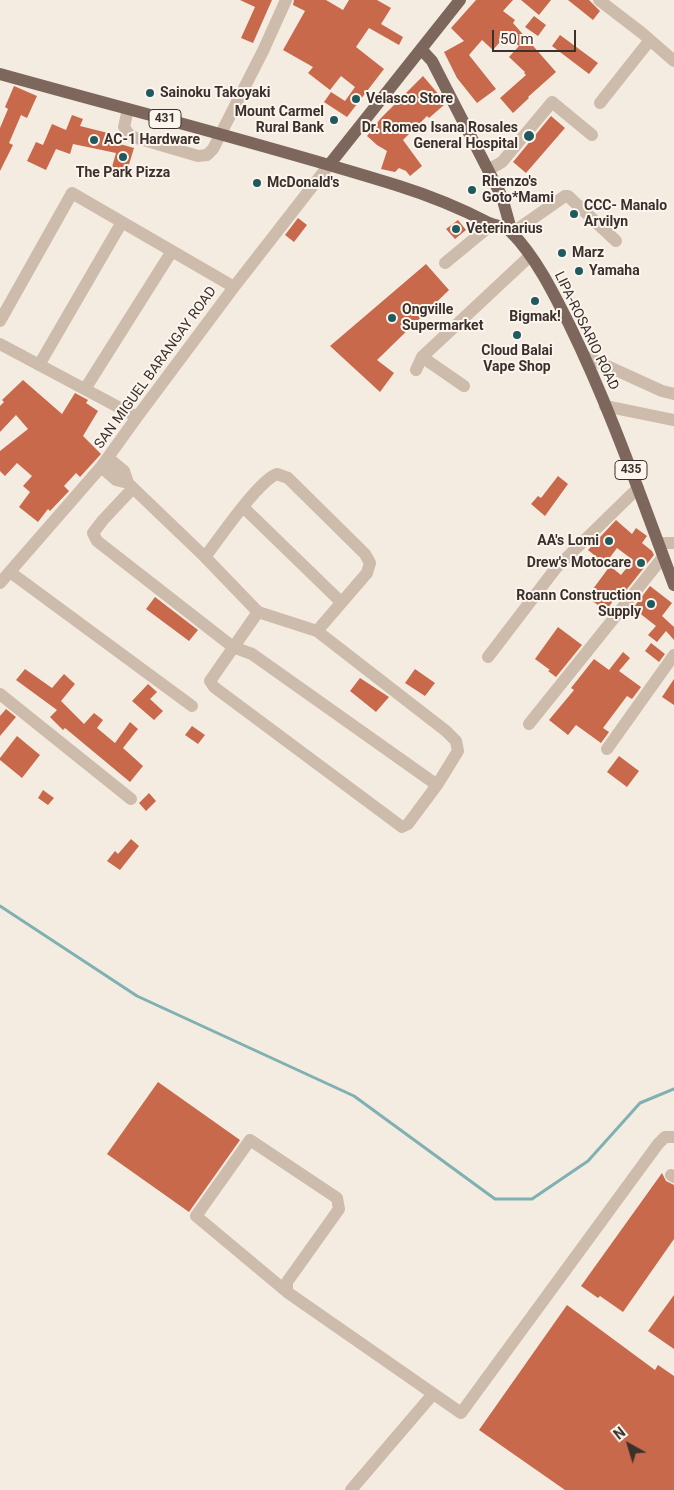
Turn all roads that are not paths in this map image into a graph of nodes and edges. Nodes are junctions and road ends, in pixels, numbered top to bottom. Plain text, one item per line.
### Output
1 (286, 0) edge
2 (599, 0) edge
3 (455, 2) edge
4 (650, 40) junction
5 (421, 48) junction
6 (674, 61) edge
7 (0, 74) edge
8 (600, 103) dead end
9 (128, 109) junction
10 (220, 134) junction
11 (592, 135) dead end
12 (329, 165) junction
13 (488, 170) junction
14 (122, 222) junction
15 (490, 223) junction
16 (512, 233) junction
17 (616, 240) dead end
18 (172, 251) junction
19 (530, 256) junction
20 (445, 263) dead end
21 (234, 287) junction
22 (0, 321) edge
23 (0, 344) edge
24 (585, 356) junction
25 (422, 357) junction
26 (39, 365) junction
27 (416, 370) dead end
28 (464, 386) dead end
29 (85, 389) junction
30 (674, 394) edge
31 (605, 406) junction
32 (137, 416) junction
33 (674, 420) edge
34 (105, 463) junction
35 (130, 486) junction
36 (638, 488) junction
37 (243, 507) junction
38 (658, 543) junction
39 (674, 543) edge
40 (205, 557) junction
41 (663, 557) junction
42 (10, 572) junction
43 (0, 583) edge
44 (674, 585) edge
45 (341, 602) junction
46 (258, 612) junction
47 (317, 631) junction
48 (233, 647) junction
49 (674, 655) edge
50 (488, 656) dead end
51 (0, 694) edge
52 (192, 706) dead end
53 (529, 724) dead end
54 (607, 749) dead end
55 (437, 784) junction
56 (131, 799) dead end
57 (674, 1137) edge
58 (287, 1292) junction
59 (433, 1394) junction
60 (351, 1490) edge

1 - 10 street
2 - 4 street
3 - 5 main road
4 - 6 street
4 - 8 street
5 - 12 main road
5 - 13 main road, 435
7 - 9 main road, LIPA-ROSARIO ROAD / 431
9 - 10 main road, LIPA-ROSARIO ROAD / 431
9 - 10 street
10 - 12 main road, LIPA-ROSARIO ROAD / 431
11 - 13 street
12 - 15 main road, LIPA-ROSARIO ROAD / 435
12 - 21 street, SAN MIGUEL BARANGAY ROAD
13 - 16 main road, 435
14 - 18 street
14 - 22 street
14 - 26 street
15 - 16 main road, LIPA-ROSARIO ROAD / 435
15 - 20 street
16 - 17 street
16 - 19 main road, LIPA-ROSARIO ROAD / 435
18 - 21 street
18 - 29 street
19 - 24 main road, LIPA-ROSARIO ROAD / 435
19 - 25 street
21 - 32 street, SAN MIGUEL BARANGAY ROAD
23 - 26 street
24 - 30 street
24 - 31 main road, LIPA-ROSARIO ROAD / 435
25 - 27 street
25 - 28 street
26 - 29 street
29 - 32 street
31 - 33 street
31 - 36 main road, LIPA-ROSARIO ROAD / 435
32 - 34 street, SAN MIGUEL BARANGAY ROAD
34 - 35 street
34 - 42 street, SAN MIGUEL BARANGAY ROAD
35 - 40 street
35 - 48 street
36 - 38 main road, LIPA-ROSARIO ROAD / 435
36 - 50 street
37 - 40 street
37 - 45 street
37 - 45 street
38 - 39 street
38 - 41 main road, LIPA-ROSARIO ROAD / 435
40 - 46 street
41 - 44 main road, LIPA-ROSARIO ROAD / 435
41 - 53 street
42 - 43 street, SAN MIGUEL BARANGAY ROAD
42 - 52 street
45 - 47 street
46 - 47 street
46 - 48 street
47 - 55 street
48 - 55 street
48 - 55 street
49 - 54 street
51 - 56 street
57 - 59 street
58 - 58 street
58 - 59 street
59 - 60 street

